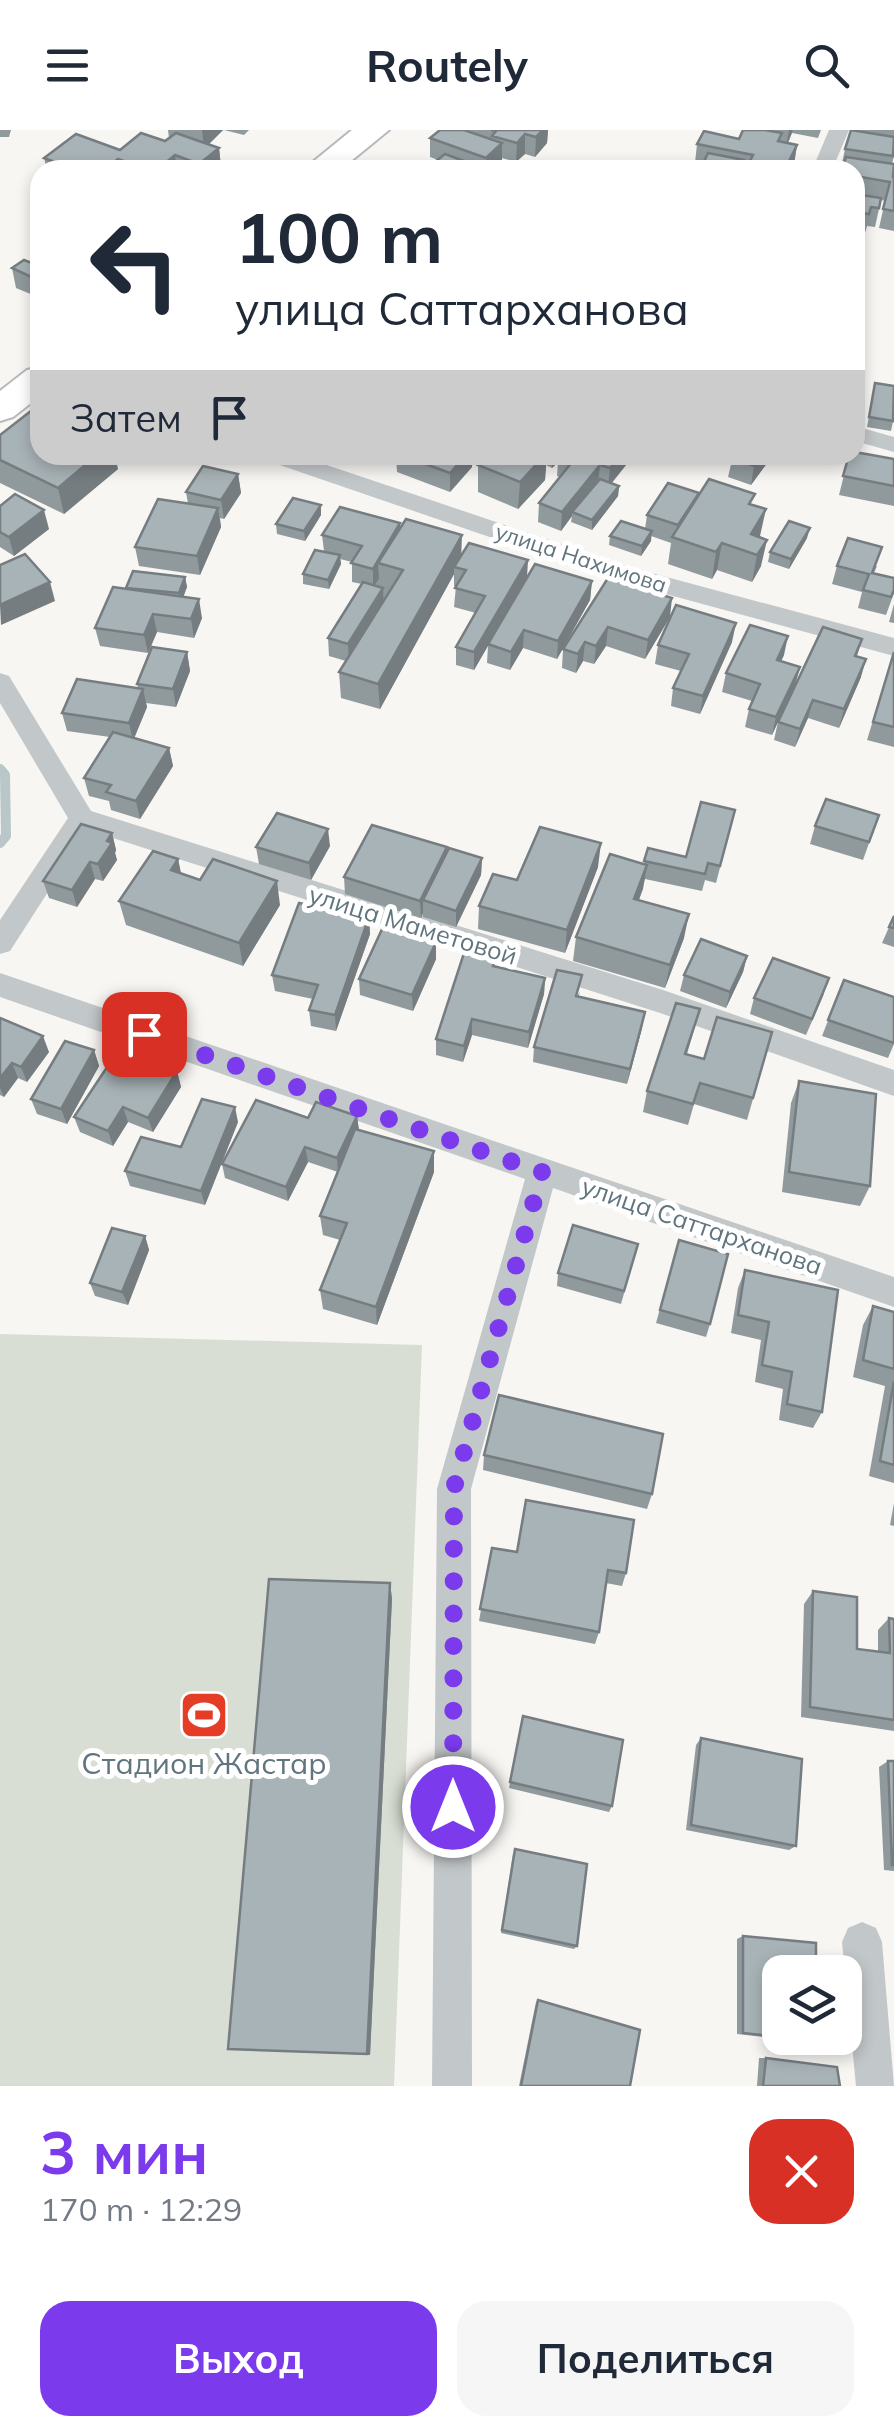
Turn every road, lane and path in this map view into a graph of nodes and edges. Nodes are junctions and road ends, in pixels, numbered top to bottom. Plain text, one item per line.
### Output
1 (372, 130) edge
2 (839, 130) edge
3 (332, 160) edge
4 (826, 160) edge
5 (865, 436) edge
6 (894, 445) edge
7 (302, 465) edge
8 (894, 647) edge
9 (0, 682) edge
10 (82, 818) junction
11 (0, 944) edge
12 (0, 985) edge
13 (894, 1083) edge
14 (542, 1172) junction
15 (894, 1292) edge
16 (862, 1942) dead end
17 (452, 2086) edge
18 (876, 2086) edge

1 - 3 main road
2 - 4 street
5 - 6 street
7 - 8 street, улица Нахимова
9 - 10 street
10 - 11 street
10 - 13 street, улица Маметовой
12 - 14 street, улица Саттарханова
14 - 15 street, улица Саттарханова
14 - 17 street
16 - 18 street

